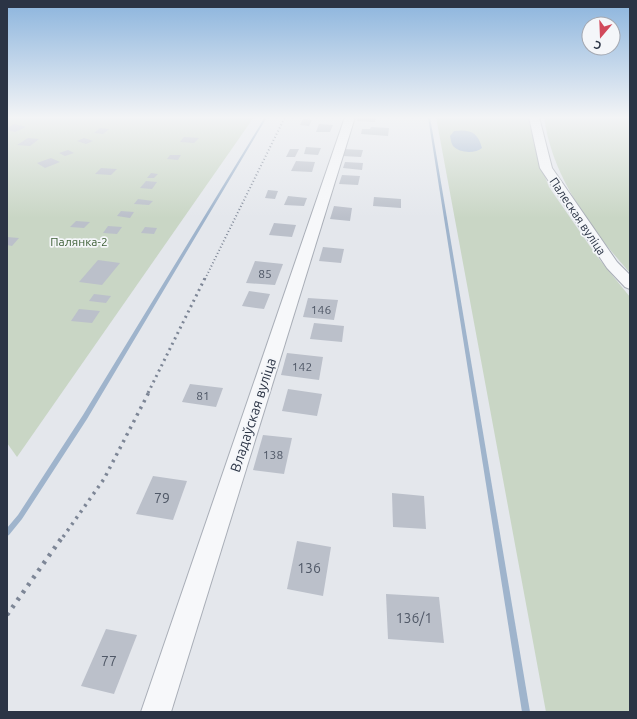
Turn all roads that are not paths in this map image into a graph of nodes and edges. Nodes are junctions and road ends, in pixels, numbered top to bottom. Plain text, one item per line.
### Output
1 (339, 151) edge
2 (542, 151) edge
3 (630, 284) edge
4 (156, 712) edge

1 - 4 street, Владаўская вуліца
2 - 3 street, Палеская вуліца

